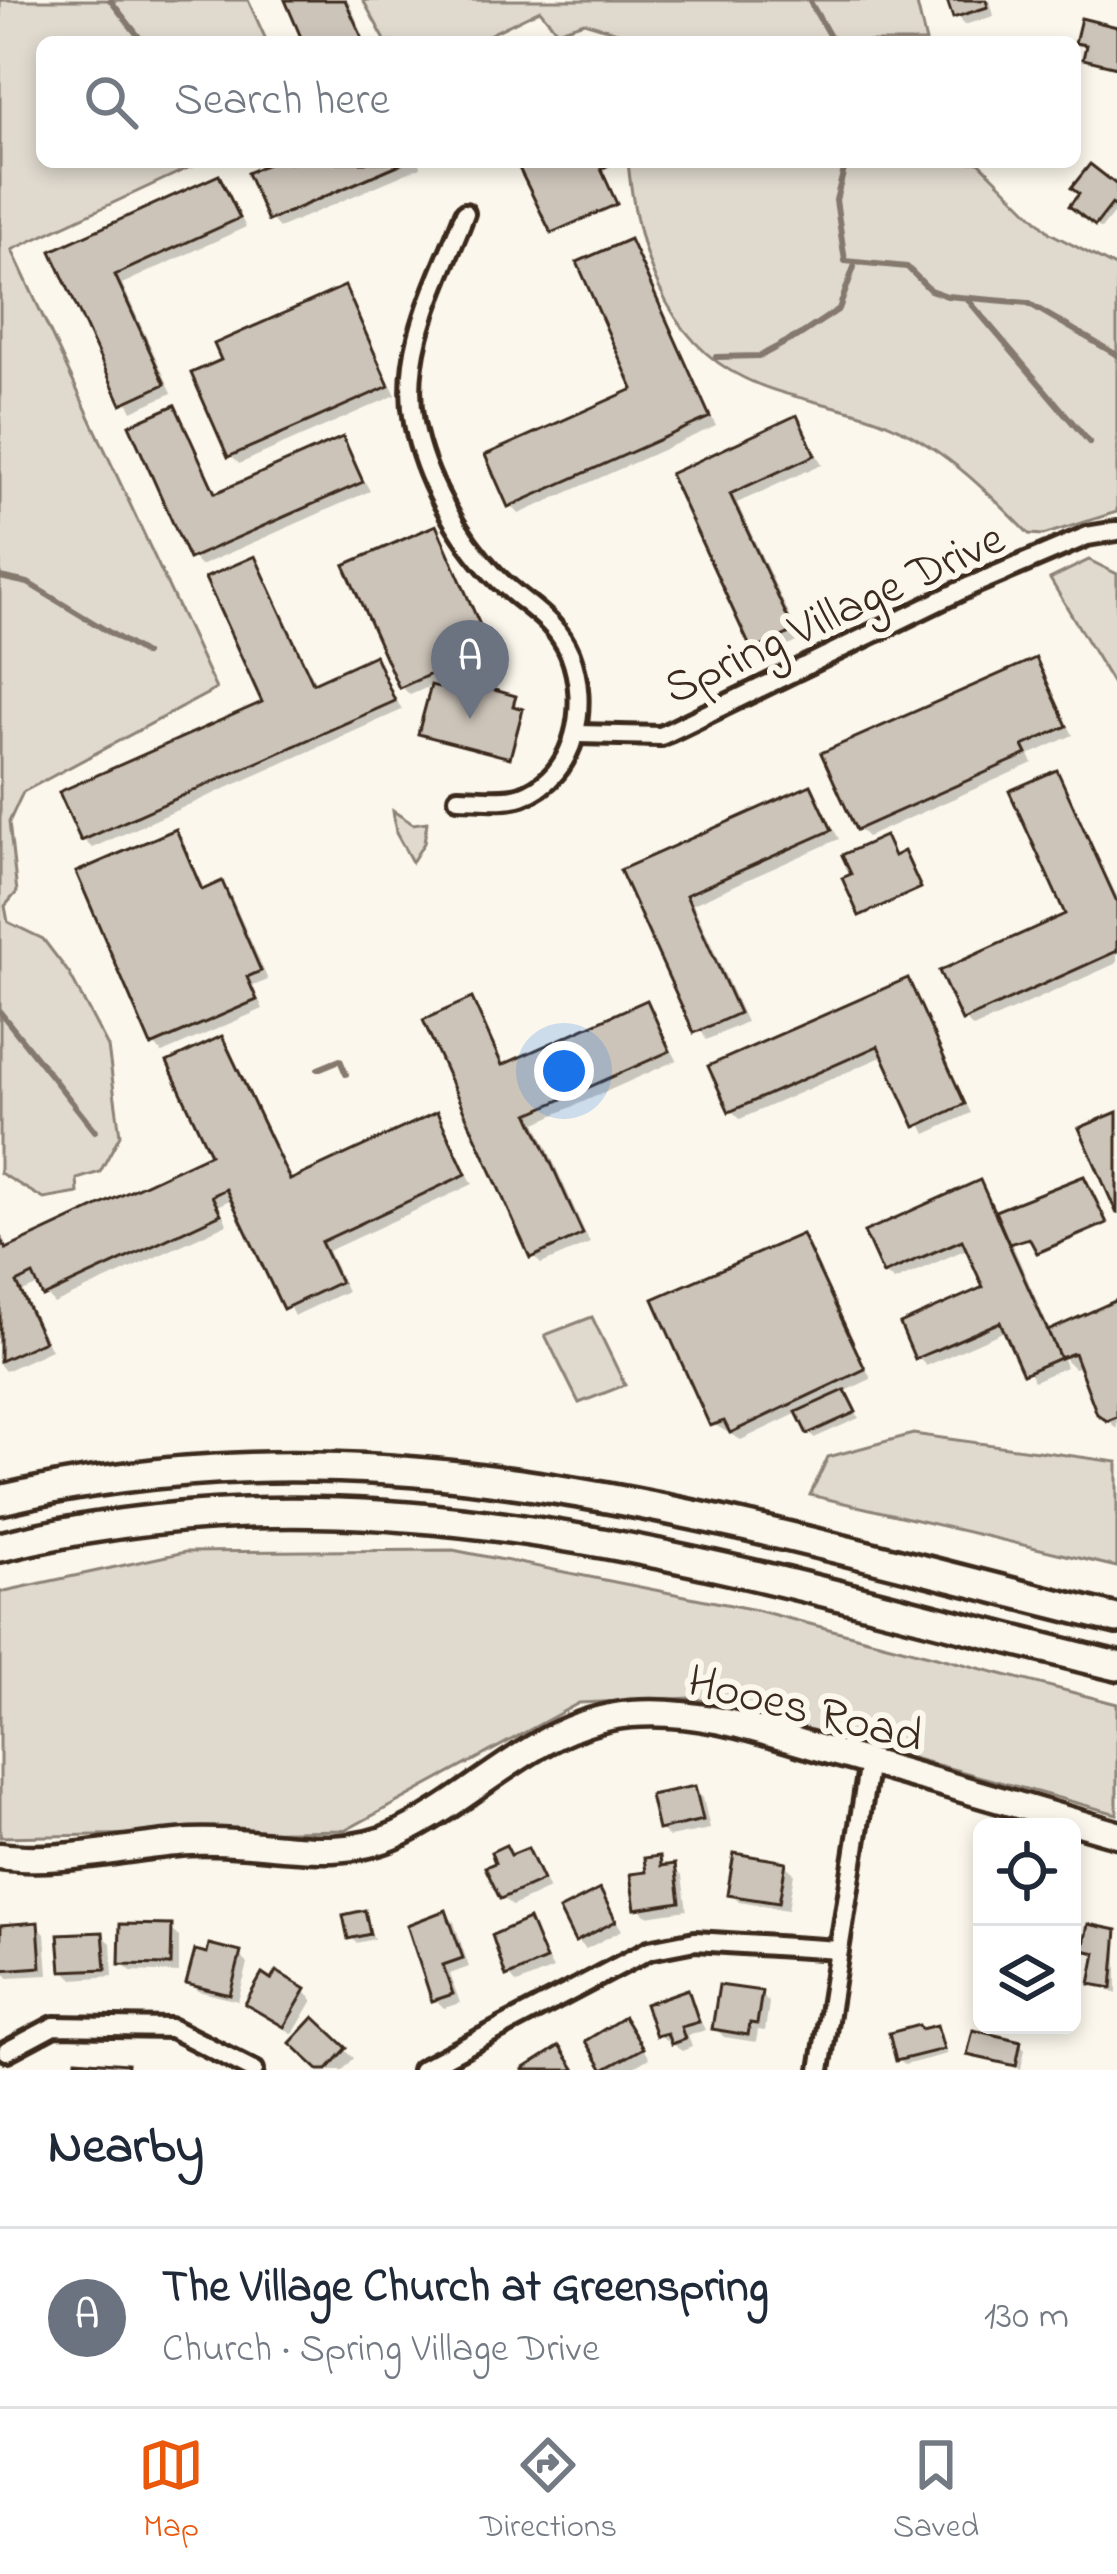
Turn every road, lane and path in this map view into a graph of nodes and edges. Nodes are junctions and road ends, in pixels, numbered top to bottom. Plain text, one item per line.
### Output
1 (465, 213) dead end
2 (1117, 531) edge
3 (578, 734) junction
4 (458, 798) dead end
5 (0, 1500) edge
6 (0, 1546) edge
7 (1117, 1619) edge
8 (1117, 1666) edge
9 (868, 1762) junction
10 (1117, 1834) edge
11 (0, 1856) edge
12 (839, 1951) junction
13 (7, 2051) dead end
14 (254, 2070) edge
15 (421, 2070) edge
16 (820, 2070) edge

1 - 3 street
2 - 3 street, Spring Village Drive
3 - 4 street
5 - 7 main road
6 - 8 main road
9 - 10 street, Hooes Road
9 - 11 street, Hooes Road
9 - 12 street
12 - 15 street
12 - 16 street
13 - 14 street

